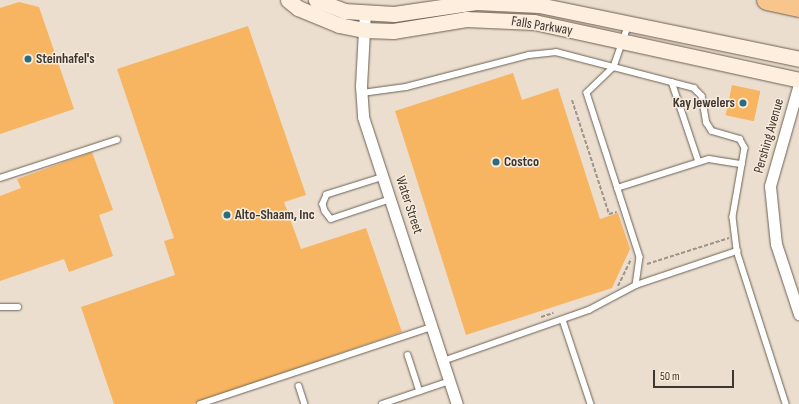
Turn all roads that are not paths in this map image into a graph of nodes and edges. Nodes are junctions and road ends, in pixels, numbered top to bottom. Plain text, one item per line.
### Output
1 (288, 0) edge
2 (316, 0) edge
3 (767, 0) edge
4 (799, 7) edge
5 (365, 12) junction
6 (629, 24) junction
7 (364, 30) junction
8 (623, 42) junction
9 (799, 60) edge
10 (614, 67) junction
11 (799, 80) edge
12 (672, 82) junction
13 (799, 84) edge
14 (362, 93) junction
15 (117, 140) dead end
16 (699, 162) junction
17 (742, 164) junction
18 (384, 177) junction
19 (0, 178) edge
20 (617, 188) junction
21 (391, 199) junction
22 (737, 251) junction
23 (636, 285) junction
24 (797, 302) edge
25 (18, 307) dead end
26 (0, 308) edge
27 (799, 314) edge
28 (563, 320) junction
29 (432, 327) junction
30 (408, 355) dead end
31 (443, 361) junction
32 (450, 381) junction
33 (299, 386) dead end
34 (420, 391) junction
35 (200, 404) edge
36 (305, 404) edge
37 (382, 404) edge
38 (457, 404) edge
39 (591, 404) edge
40 (786, 404) edge

1 - 7 street, Falls Parkway
2 - 5 street, Falls Parkway
3 - 4 highway
5 - 6 street, Falls Parkway
5 - 7 street, Water Street
6 - 8 lane
6 - 9 street, Falls Parkway
7 - 8 street, Falls Parkway
7 - 14 street, Water Street
8 - 10 lane
8 - 11 street, Falls Parkway
10 - 12 lane
10 - 14 lane
10 - 20 lane
12 - 16 lane
12 - 17 lane
13 - 24 street, Pershing Avenue
14 - 18 street, Water Street
15 - 19 lane
16 - 17 lane
16 - 20 lane
17 - 22 lane
18 - 21 street, Water Street
18 - 21 lane
20 - 23 lane
21 - 29 street, Water Street
22 - 23 lane
22 - 40 lane
23 - 28 lane
24 - 27 street, Pershing Avenue
25 - 26 lane
28 - 31 lane
28 - 39 lane
29 - 31 street, Water Street
29 - 35 lane
30 - 34 lane
31 - 32 street, Water Street
32 - 34 lane
32 - 38 street, Water Street
33 - 36 lane
34 - 37 lane

